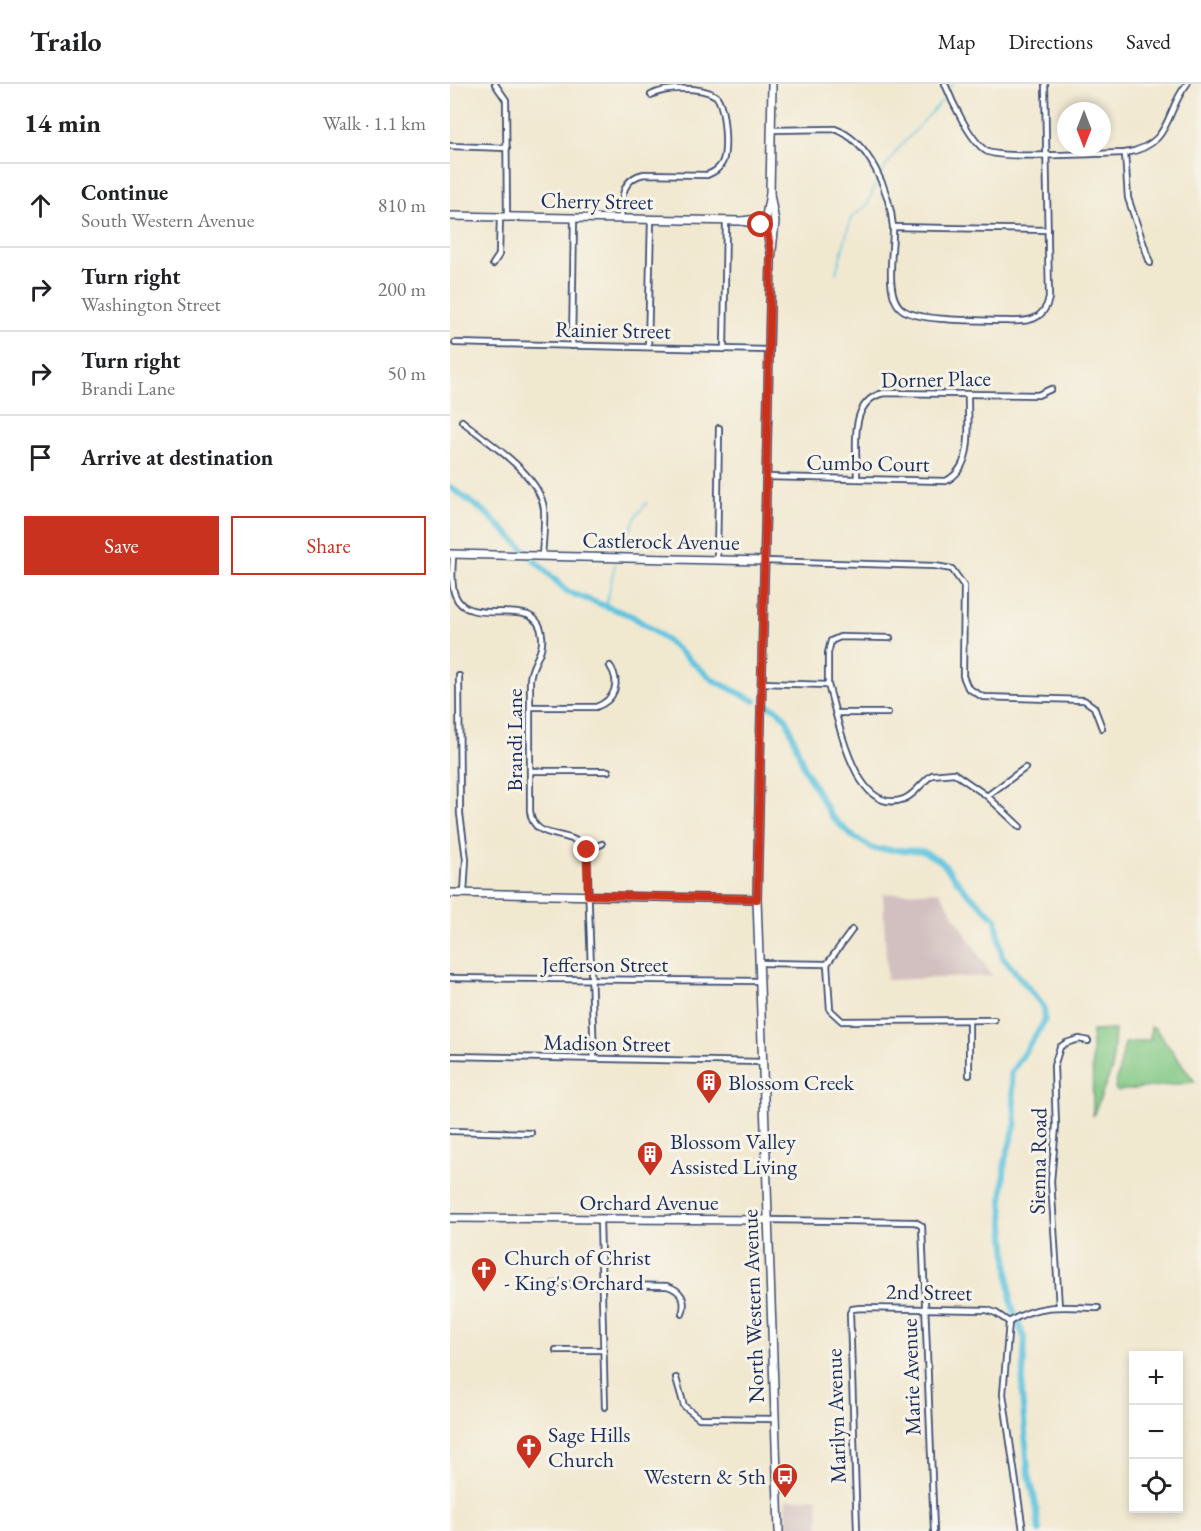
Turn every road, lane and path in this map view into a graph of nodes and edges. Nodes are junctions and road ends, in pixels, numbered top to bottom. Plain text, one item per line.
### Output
1 (495, 84) edge
2 (772, 84) edge
3 (945, 84) edge
4 (1045, 84) edge
5 (1187, 84) edge
6 (651, 95) dead end
7 (772, 130) junction
8 (450, 146) edge
9 (507, 148) junction
10 (1046, 153) junction
11 (1125, 153) junction
12 (450, 216) edge
13 (503, 217) junction
14 (574, 218) junction
15 (621, 219) junction
16 (651, 220) junction
17 (726, 221) junction
18 (768, 222) junction
19 (893, 227) junction
20 (1047, 230) junction
21 (1150, 263) dead end
22 (493, 264) dead end
23 (455, 343) dead end
24 (572, 346) junction
25 (648, 347) junction
26 (724, 349) junction
27 (769, 350) junction
28 (1051, 388) dead end
29 (968, 394) junction
30 (462, 421) dead end
31 (719, 428) dead end
32 (766, 477) junction
33 (857, 479) junction
34 (452, 554) edge
35 (542, 556) junction
36 (717, 560) junction
37 (764, 561) junction
38 (890, 638) dead end
39 (610, 666) dead end
40 (459, 676) dead end
41 (762, 683) junction
42 (828, 685) junction
43 (530, 707) junction
44 (837, 713) junction
45 (888, 713) dead end
46 (1102, 728) dead end
47 (1025, 768) dead end
48 (531, 771) junction
49 (608, 771) dead end
50 (987, 796) junction
51 (1020, 827) dead end
52 (602, 844) dead end
53 (587, 850) junction
54 (450, 893) edge
55 (464, 893) junction
56 (588, 895) junction
57 (757, 899) junction
58 (852, 930) dead end
59 (759, 963) junction
60 (827, 964) junction
61 (450, 978) edge
62 (593, 981) junction
63 (760, 981) junction
64 (994, 1020) dead end
65 (969, 1021) junction
66 (1088, 1041) dead end
67 (450, 1056) edge
68 (594, 1059) junction
69 (763, 1062) junction
70 (969, 1075) dead end
71 (450, 1131) edge
72 (531, 1133) dead end
73 (450, 1218) edge
74 (600, 1220) junction
75 (768, 1220) junction
76 (919, 1223) joint
77 (554, 1284) dead end
78 (602, 1285) junction
79 (1059, 1307) junction
80 (860, 1308) joint
81 (1098, 1308) dead end
82 (926, 1309) junction
83 (682, 1314) dead end
84 (1009, 1322) junction
85 (556, 1350) dead end
86 (604, 1350) junction
87 (676, 1378) dead end
88 (605, 1407) dead end
89 (775, 1419) junction
90 (779, 1531) edge
91 (857, 1531) edge
92 (934, 1531) edge
93 (1023, 1531) edge

1 - 9 street
2 - 7 main road, North Western Avenue
3 - 10 street
4 - 10 street
5 - 11 street
6 - 15 street
7 - 18 main road, North Western Avenue
7 - 19 street
8 - 9 street
9 - 13 street
10 - 11 street
10 - 20 street
11 - 21 street
12 - 13 main road, Cherry Street
13 - 14 main road, Cherry Street
13 - 22 street
14 - 15 main road, Cherry Street
14 - 24 street
15 - 16 main road, Cherry Street
16 - 17 main road, Cherry Street
16 - 25 street
17 - 18 main road, Cherry Street
17 - 26 street
18 - 27 main road, North Western Avenue
19 - 20 street
19 - 20 street
23 - 24 street, Rainier Street
24 - 25 street, Rainier Street
25 - 26 street, Rainier Street
26 - 27 street, Rainier Street
27 - 32 main road, North Western Avenue
28 - 29 street, Dorner Place
29 - 33 street, Cumbo Court
29 - 33 street, Dorner Place
30 - 35 street
31 - 36 street
32 - 33 street, Cumbo Court
32 - 37 main road, North Western Avenue
34 - 35 main road, Castlerock Avenue
34 - 43 street, Brandi Lane
35 - 36 main road, Castlerock Avenue
36 - 37 main road, Castlerock Avenue
37 - 41 main road, North Western Avenue
37 - 46 street, Castlerock Avenue
38 - 42 street
39 - 43 street
40 - 55 street
41 - 42 street
41 - 57 main road, North Western Avenue
42 - 44 street
43 - 48 street, Brandi Lane
44 - 45 street
44 - 50 street
47 - 50 street
48 - 49 street
48 - 53 street, Brandi Lane
50 - 51 street
52 - 53 street
53 - 56 street
54 - 55 main road
55 - 56 main road
56 - 57 main road
56 - 62 street
57 - 59 main road, North Western Avenue
58 - 60 street
59 - 60 street
59 - 63 main road, North Western Avenue
60 - 65 street
61 - 62 street, Jefferson Street
62 - 63 street, Jefferson Street
62 - 68 street
63 - 69 main road, North Western Avenue
64 - 65 street
65 - 70 street
66 - 79 street, Sienna Road
67 - 68 street, Madison Street
68 - 69 street, Madison Street
69 - 75 main road, North Western Avenue
71 - 72 street
73 - 74 main road, Orchard Avenue
74 - 75 main road, Orchard Avenue
74 - 78 street
75 - 76 street, Orchard Avenue
75 - 89 main road, North Western Avenue
76 - 82 street, Marie Avenue
77 - 78 street
78 - 83 street
78 - 86 street
79 - 81 street
79 - 84 street
80 - 82 street, 2nd Street
80 - 91 street, Marilyn Avenue
82 - 84 street, 2nd Street
82 - 92 street, Marie Avenue
84 - 93 street
85 - 86 street
86 - 88 street
87 - 89 street
89 - 90 main road, North Western Avenue

